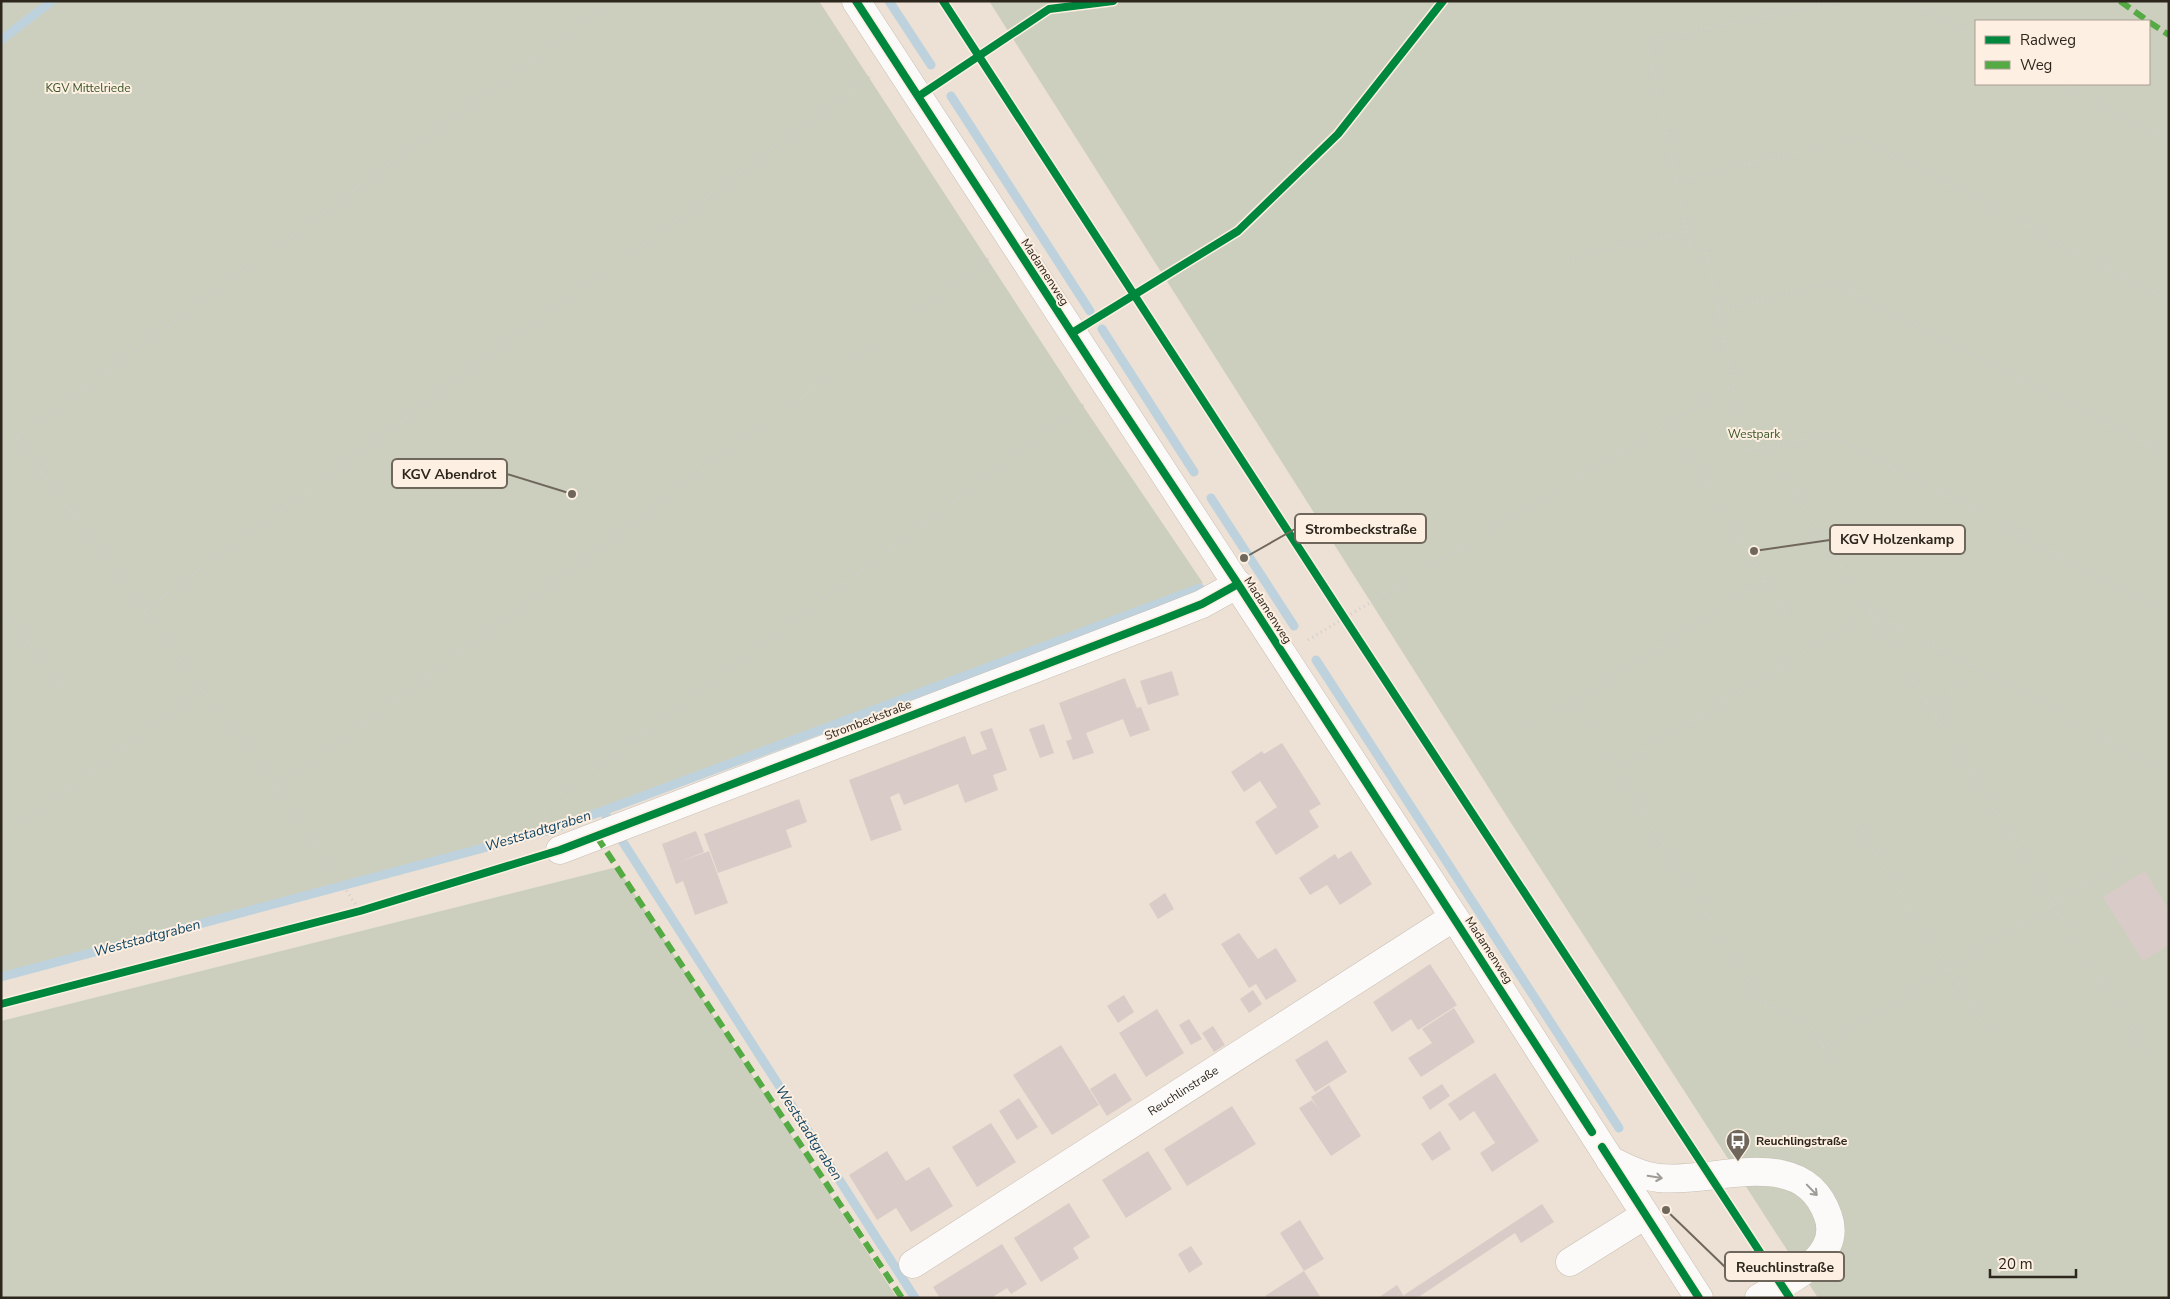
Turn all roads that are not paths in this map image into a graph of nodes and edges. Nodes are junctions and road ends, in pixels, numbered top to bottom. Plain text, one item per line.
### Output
1 (856, 1) edge
2 (1238, 584) junction
3 (555, 839) road end
4 (1454, 917) junction
5 (1610, 1160) junction
6 (1645, 1215) junction
7 (1570, 1262) dead end
8 (913, 1264) dead end
9 (1699, 1298) edge
10 (1760, 1298) edge

1 - 2 street, Madamenweg
2 - 3 street, Strombeckstraße
2 - 4 street, Madamenweg
4 - 5 street, Madamenweg
4 - 8 street, Reuchlinstraße
5 - 6 street, Madamenweg
5 -> 10 street
6 - 7 street
6 - 9 street, Madamenweg

